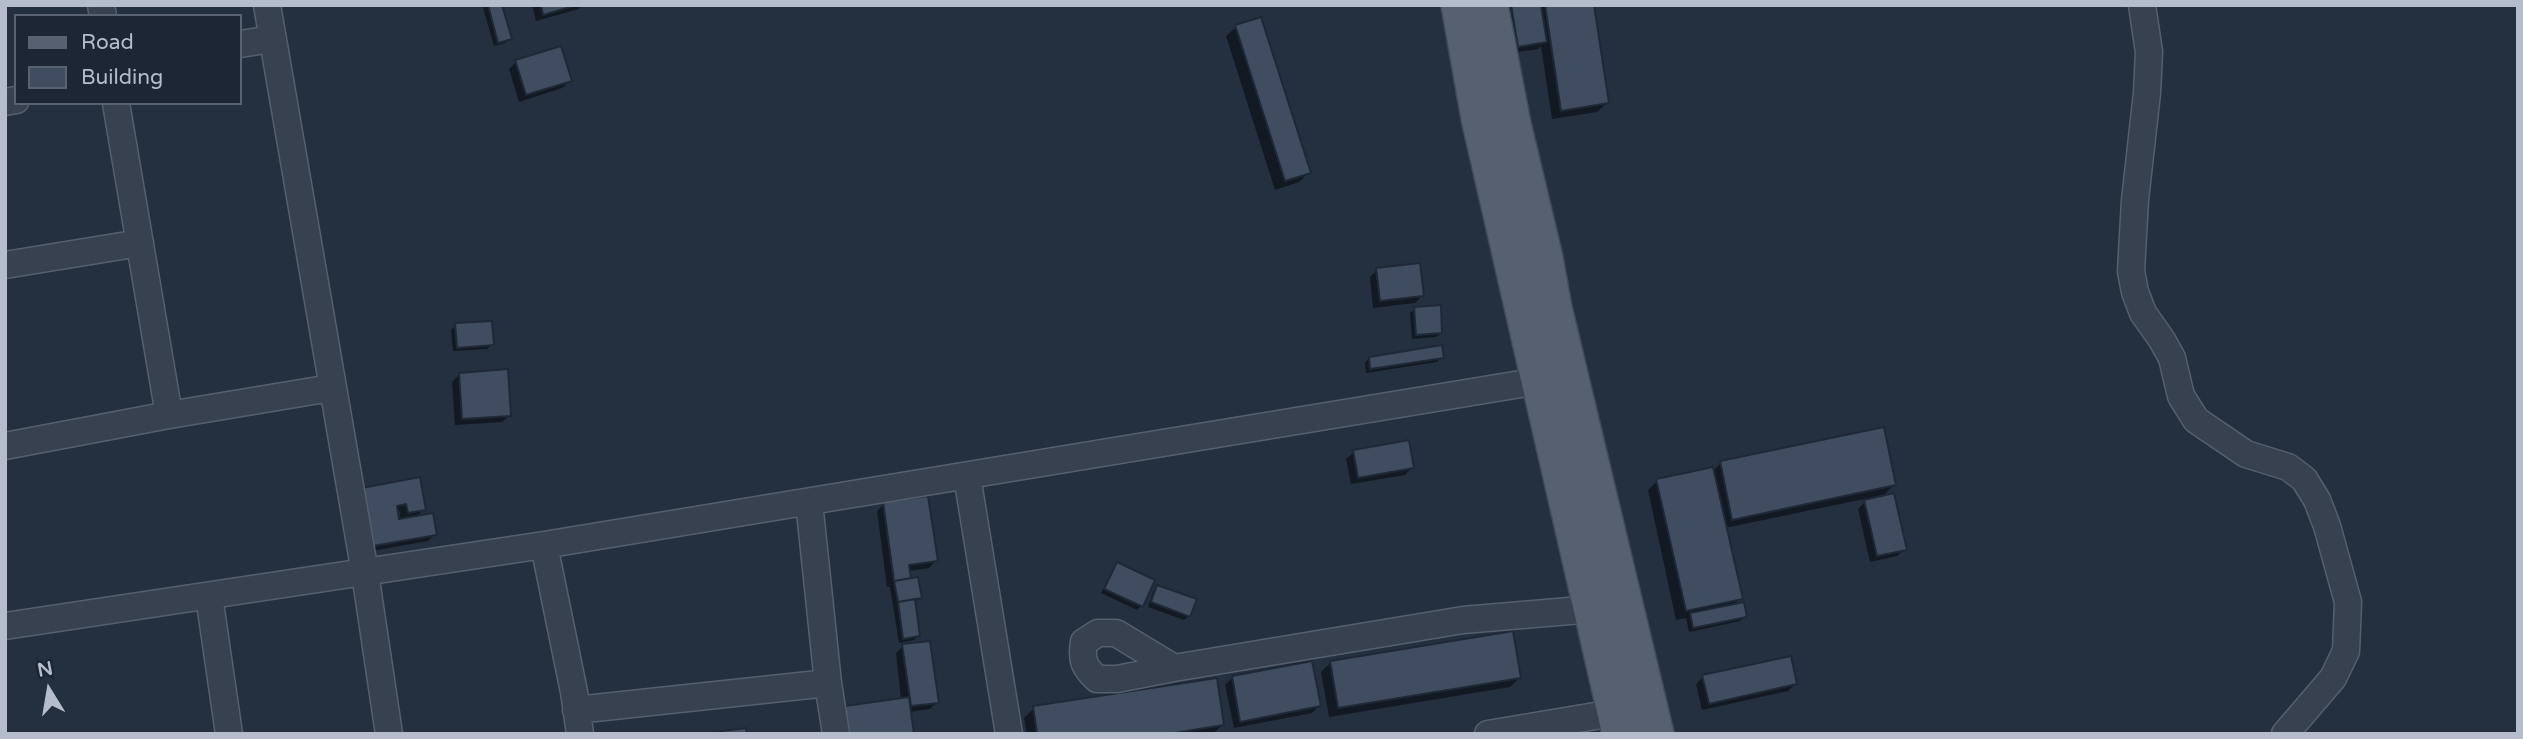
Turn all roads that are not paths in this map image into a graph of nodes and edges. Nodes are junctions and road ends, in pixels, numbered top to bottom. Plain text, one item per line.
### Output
1 (267, 5) edge
2 (1459, 5) edge
3 (1490, 5) edge
4 (2142, 5) edge
5 (272, 39) junction
6 (242, 44) edge
7 (116, 105) edge
8 (140, 243) junction
9 (5, 265) edge
10 (1540, 312) junction
11 (1539, 381) junction
12 (331, 387) junction
13 (169, 415) junction
14 (5, 446) edge
15 (967, 476) junction
16 (809, 502) junction
17 (544, 545) junction
18 (365, 573) junction
19 (209, 596) junction
20 (1593, 609) junction
21 (5, 626) edge
22 (1174, 668) dead end
23 (828, 683) junction
24 (1653, 720) edge
25 (578, 722) edge
26 (1617, 724) edge
27 (229, 734) edge
28 (389, 734) edge
29 (836, 734) edge
30 (1009, 734) edge
31 (1488, 734) edge
32 (2285, 734) edge

1 - 5 street
2 - 10 main road
3 - 10 main road
4 - 32 street
5 - 6 street
5 - 12 street
7 - 8 street
8 - 9 street
8 - 13 street
10 - 11 main road
10 - 24 main road
11 - 15 street
11 - 20 main road
12 - 13 street
12 - 18 street
13 - 14 street
15 - 16 street
15 - 30 street
16 - 17 street
16 - 23 street
17 - 18 street
17 - 25 street
18 - 19 street
18 - 28 street
19 - 21 street
19 - 27 street
20 - 22 street
20 - 26 main road
23 - 25 street
23 - 29 street
24 - 26 street
26 - 31 street

